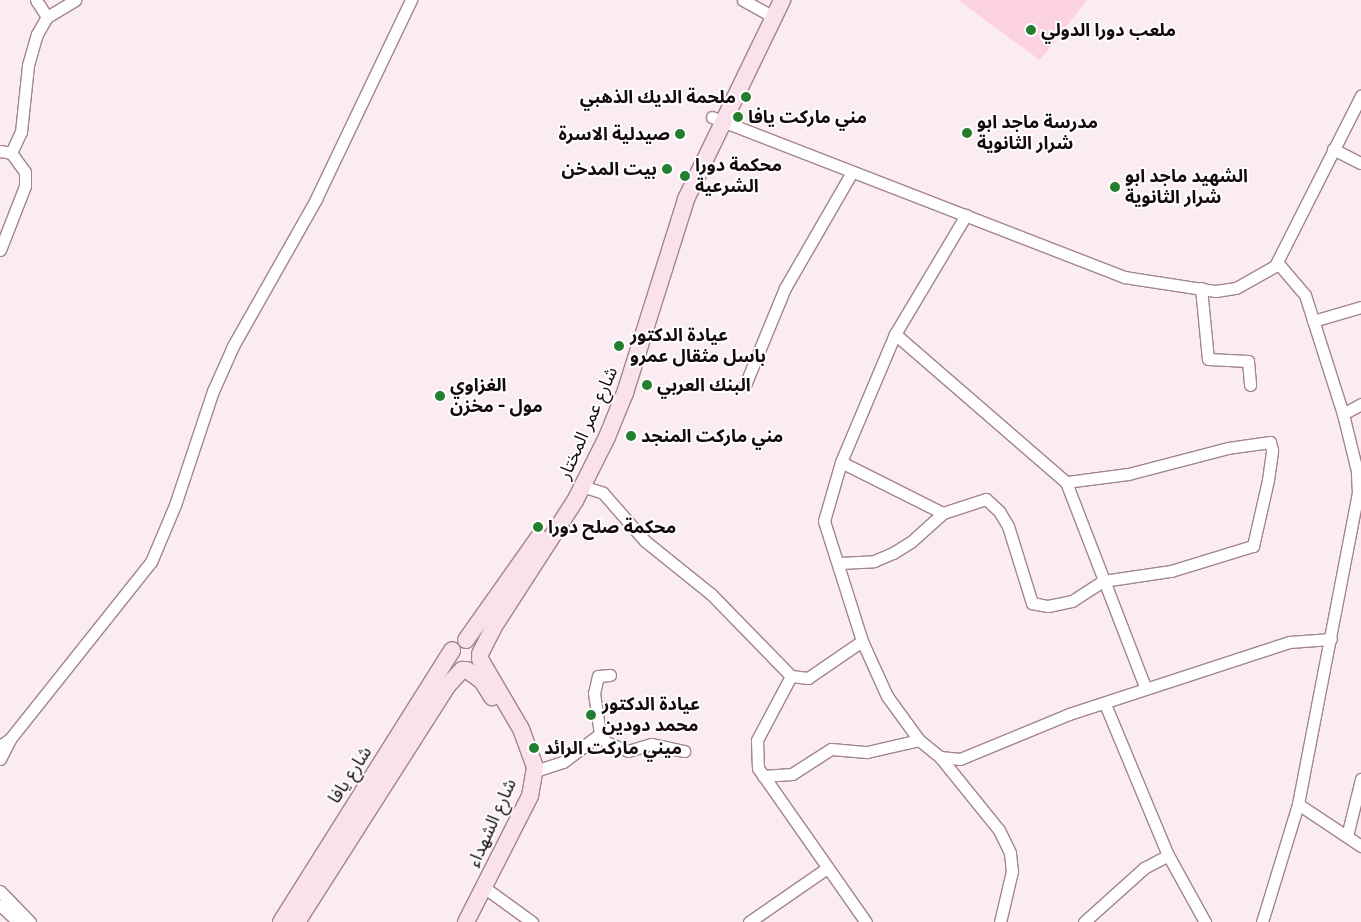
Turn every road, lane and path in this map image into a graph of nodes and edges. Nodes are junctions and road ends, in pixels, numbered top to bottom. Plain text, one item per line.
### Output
1 (36, 0) edge
2 (75, 0) edge
3 (743, 0) edge
4 (782, 0) edge
5 (409, 2) edge
6 (770, 10) edge
7 (47, 17) junction
8 (1361, 96) edge
9 (717, 119) junction
10 (1332, 148) junction
11 (6, 152) edge
12 (1361, 163) edge
13 (852, 172) junction
14 (966, 216) junction
15 (0, 250) edge
16 (1277, 262) junction
17 (1201, 288) junction
18 (1361, 307) edge
19 (1313, 321) junction
20 (895, 334) junction
21 (745, 385) dead end
22 (1250, 385) dead end
23 (1361, 404) edge
24 (1343, 414) junction
25 (841, 462) junction
26 (1066, 482) junction
27 (582, 486) junction
28 (943, 513) junction
29 (840, 563) junction
30 (1103, 581) junction
31 (1331, 639) junction
32 (862, 642) junction
33 (459, 645) junction
34 (480, 656) junction
35 (464, 670) junction
36 (610, 675) dead end
37 (790, 676) junction
38 (1145, 687) junction
39 (1105, 704) junction
40 (600, 734) junction
41 (919, 740) junction
42 (5, 743) edge
43 (684, 751) dead end
44 (940, 757) junction
45 (0, 759) edge
46 (535, 771) junction
47 (763, 776) junction
48 (1361, 778) edge
49 (1298, 804) junction
50 (1346, 836) junction
51 (1361, 846) edge
52 (1168, 855) junction
53 (828, 868) junction
54 (485, 888) junction
55 (0, 891) edge
56 (0, 905) edge
57 (18, 922) edge
58 (30, 922) edge
59 (281, 922) edge
60 (296, 922) edge
61 (457, 922) edge
62 (466, 922) edge
63 (532, 922) edge
64 (749, 922) edge
65 (866, 922) edge
66 (1000, 922) edge
67 (1084, 922) edge
68 (1205, 922) edge
69 (1262, 922) edge

1 - 7 street
2 - 7 street
3 - 6 street
4 - 6 main road, شارع عمر المختار
5 - 42 street
6 - 9 main road, شارع عمر المختار
7 - 11 street
8 - 10 street
9 - 13 street
9 - 27 main road, شارع عمر المختار
9 - 33 main road, شارع عمر المختار
10 - 12 street
10 - 16 street
11 - 15 street
13 - 14 street
13 - 21 street
14 - 17 street
14 - 20 street
16 - 17 street
16 - 19 street
17 - 22 street
18 - 19 street
19 - 24 street
20 - 25 street
20 - 26 street
23 - 24 street
24 - 31 street
25 - 28 street
25 - 29 street
26 - 30 street
26 - 30 street
27 - 34 main road, شارع عمر المختار
27 - 37 street
28 - 29 street
28 - 30 street
29 - 32 street
30 - 38 street
31 - 38 street
31 - 49 street
32 - 37 street
32 - 41 street
33 - 34 main road
33 - 35 main road
33 - 59 main road, شارع يافا
34 - 35 main road
34 - 46 main road, شارع الشهداء
35 - 60 main road, شارع يافا
35 - 61 main road, شارع الشهداء
36 - 40 street
37 - 47 street
38 - 39 street
39 - 44 street
39 - 52 street
40 - 43 street
40 - 46 street
41 - 44 street
41 - 47 street
42 - 45 street
44 - 66 street
46 - 54 main road, شارع الشهداء
47 - 53 street
48 - 50 street
49 - 50 street
49 - 69 street
50 - 51 street
52 - 67 street
52 - 68 street
53 - 64 street
53 - 65 street
54 - 62 main road, شارع الشهداء
54 - 63 street
55 - 58 street
56 - 57 street

